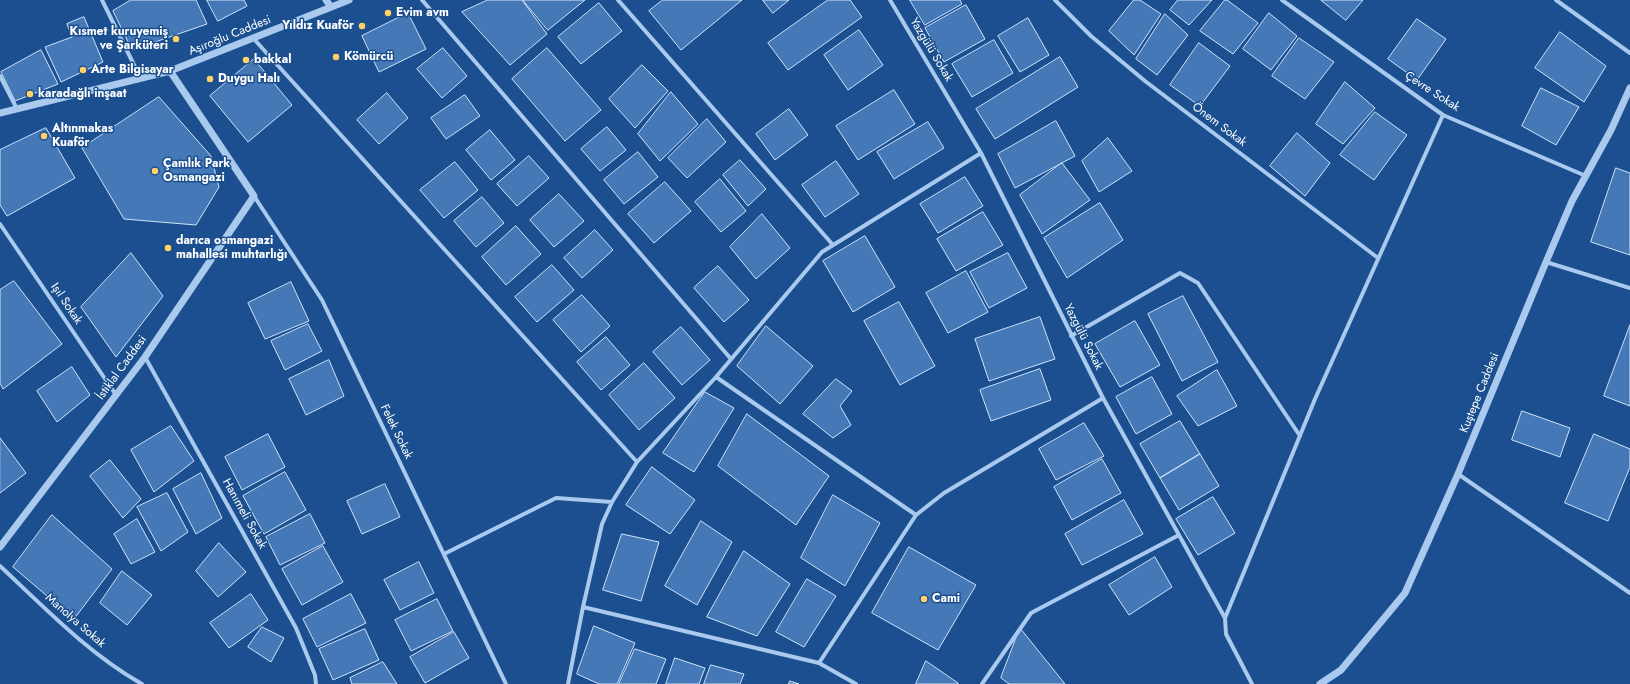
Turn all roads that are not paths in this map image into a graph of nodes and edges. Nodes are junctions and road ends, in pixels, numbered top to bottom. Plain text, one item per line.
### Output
1 (102, 0) edge
2 (326, 0) edge
3 (349, 0) edge
4 (422, 0) edge
5 (618, 0) edge
6 (890, 0) edge
7 (1055, 0) edge
8 (1282, 0) edge
9 (1556, 0) edge
10 (331, 7) junction
11 (253, 38) junction
12 (1630, 52) edge
13 (170, 71) junction
14 (0, 76) edge
15 (141, 79) junction
16 (1630, 88) edge
17 (17, 109) junction
18 (0, 113) edge
19 (1443, 114) junction
20 (981, 153) junction
21 (1586, 176) junction
22 (254, 196) junction
23 (0, 224) edge
24 (833, 245) junction
25 (1378, 258) junction
26 (1546, 262) junction
27 (1630, 288) edge
28 (1071, 336) junction
29 (145, 357) junction
30 (731, 359) junction
31 (716, 377) junction
32 (116, 395) junction
33 (1103, 398) junction
34 (1300, 436) junction
35 (638, 462) junction
36 (1458, 474) junction
37 (612, 502) junction
38 (916, 515) junction
39 (1179, 535) junction
40 (0, 547) edge
41 (444, 554) junction
42 (0, 566) edge
43 (1630, 593) edge
44 (583, 607) junction
45 (1225, 618) junction
46 (819, 663) junction
47 (142, 684) edge
48 (316, 684) edge
49 (506, 684) edge
50 (568, 684) edge
51 (856, 684) edge
52 (982, 684) edge
53 (1252, 684) edge
54 (1320, 684) edge

1 - 15 street
2 - 10 street
3 - 10 street, Aşıroğlu Caddesi
4 - 30 street
5 - 24 street
6 - 20 street, Yazgülü Sokak
7 - 25 street, Önem Sokak
8 - 19 street, Çevre Sokak
9 - 12 street
10 - 11 street, Aşıroğlu Caddesi
11 - 13 street, Aşıroğlu Caddesi
11 - 35 street
13 - 15 street, Aşıroğlu Caddesi
13 - 22 street
14 - 17 street
15 - 17 street, Aşıroğlu Caddesi
16 - 21 street, Kuştepe Caddesi
17 - 18 street, Aşıroğlu Caddesi
19 - 21 street, Çevre Sokak
19 - 25 street
20 - 24 street
20 - 28 street, Yazgülü Sokak
21 - 26 street, Kuştepe Caddesi
22 - 29 street, İstiklal Caddesi
22 - 41 street, Felek Sokak
23 - 32 street, Işıl Sokak
24 - 30 street
25 - 34 street
26 - 27 street
26 - 36 street, Kuştepe Caddesi
28 - 33 street, Yazgülü Sokak
28 - 34 street
29 - 32 street, İstiklal Caddesi
29 - 48 street, Hanımeli Sokak
30 - 31 street
31 - 35 street
31 - 38 street
32 - 40 street, İstiklal Caddesi
33 - 38 street
33 - 39 street, Yazgülü Sokak
34 - 45 street
35 - 37 street
36 - 43 street
36 - 54 street, Kuştepe Caddesi
37 - 41 street
37 - 44 street
38 - 46 street
39 - 45 street, Yazgülü Sokak
39 - 52 street
41 - 49 street, Felek Sokak
42 - 47 street, Manolya Sokak
44 - 46 street
44 - 50 street
45 - 53 street, Yazgülü Sokak
46 - 51 street

